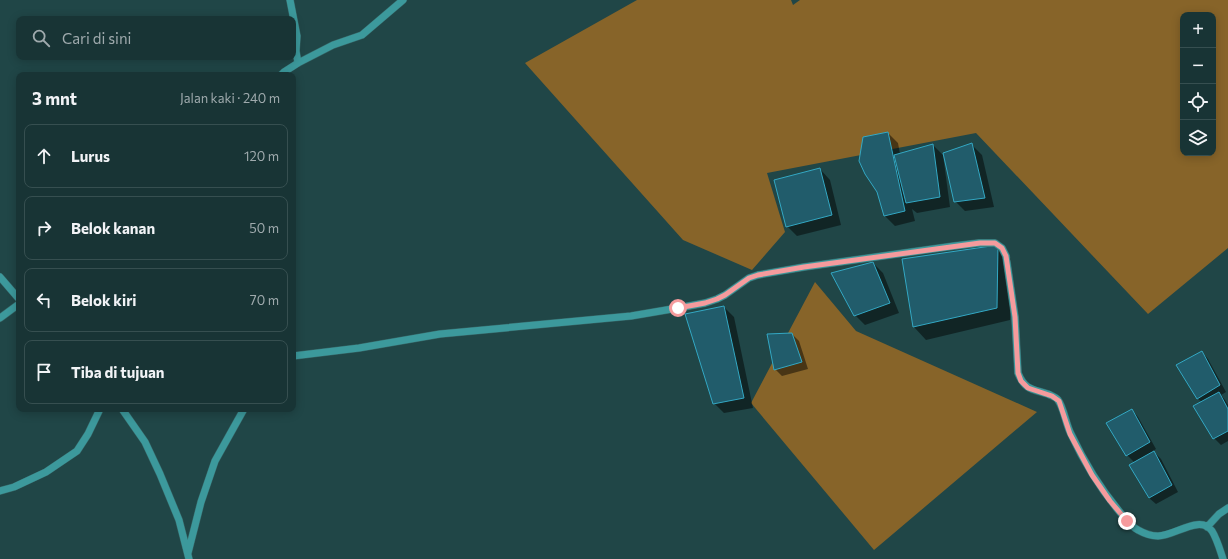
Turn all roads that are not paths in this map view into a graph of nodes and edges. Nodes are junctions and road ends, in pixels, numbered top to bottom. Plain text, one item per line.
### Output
1 (290, 0) edge
2 (403, 0) edge
3 (293, 16) edge
4 (296, 31) edge
5 (296, 51) edge
6 (296, 51) edge
7 (298, 63) junction
8 (284, 72) edge
9 (0, 277) edge
10 (16, 296) edge
11 (16, 306) edge
12 (0, 318) edge
13 (296, 356) edge
14 (99, 412) edge
15 (124, 412) edge
16 (242, 412) edge
17 (0, 491) edge
18 (1228, 508) edge
19 (1208, 527) junction
20 (188, 557) edge
21 (1223, 559) edge

1 - 3 street
2 - 7 street
4 - 6 street
5 - 7 street
7 - 8 street
9 - 10 street
11 - 12 street
13 - 19 street
14 - 17 street
15 - 20 street
16 - 20 street
18 - 19 street
19 - 21 street

